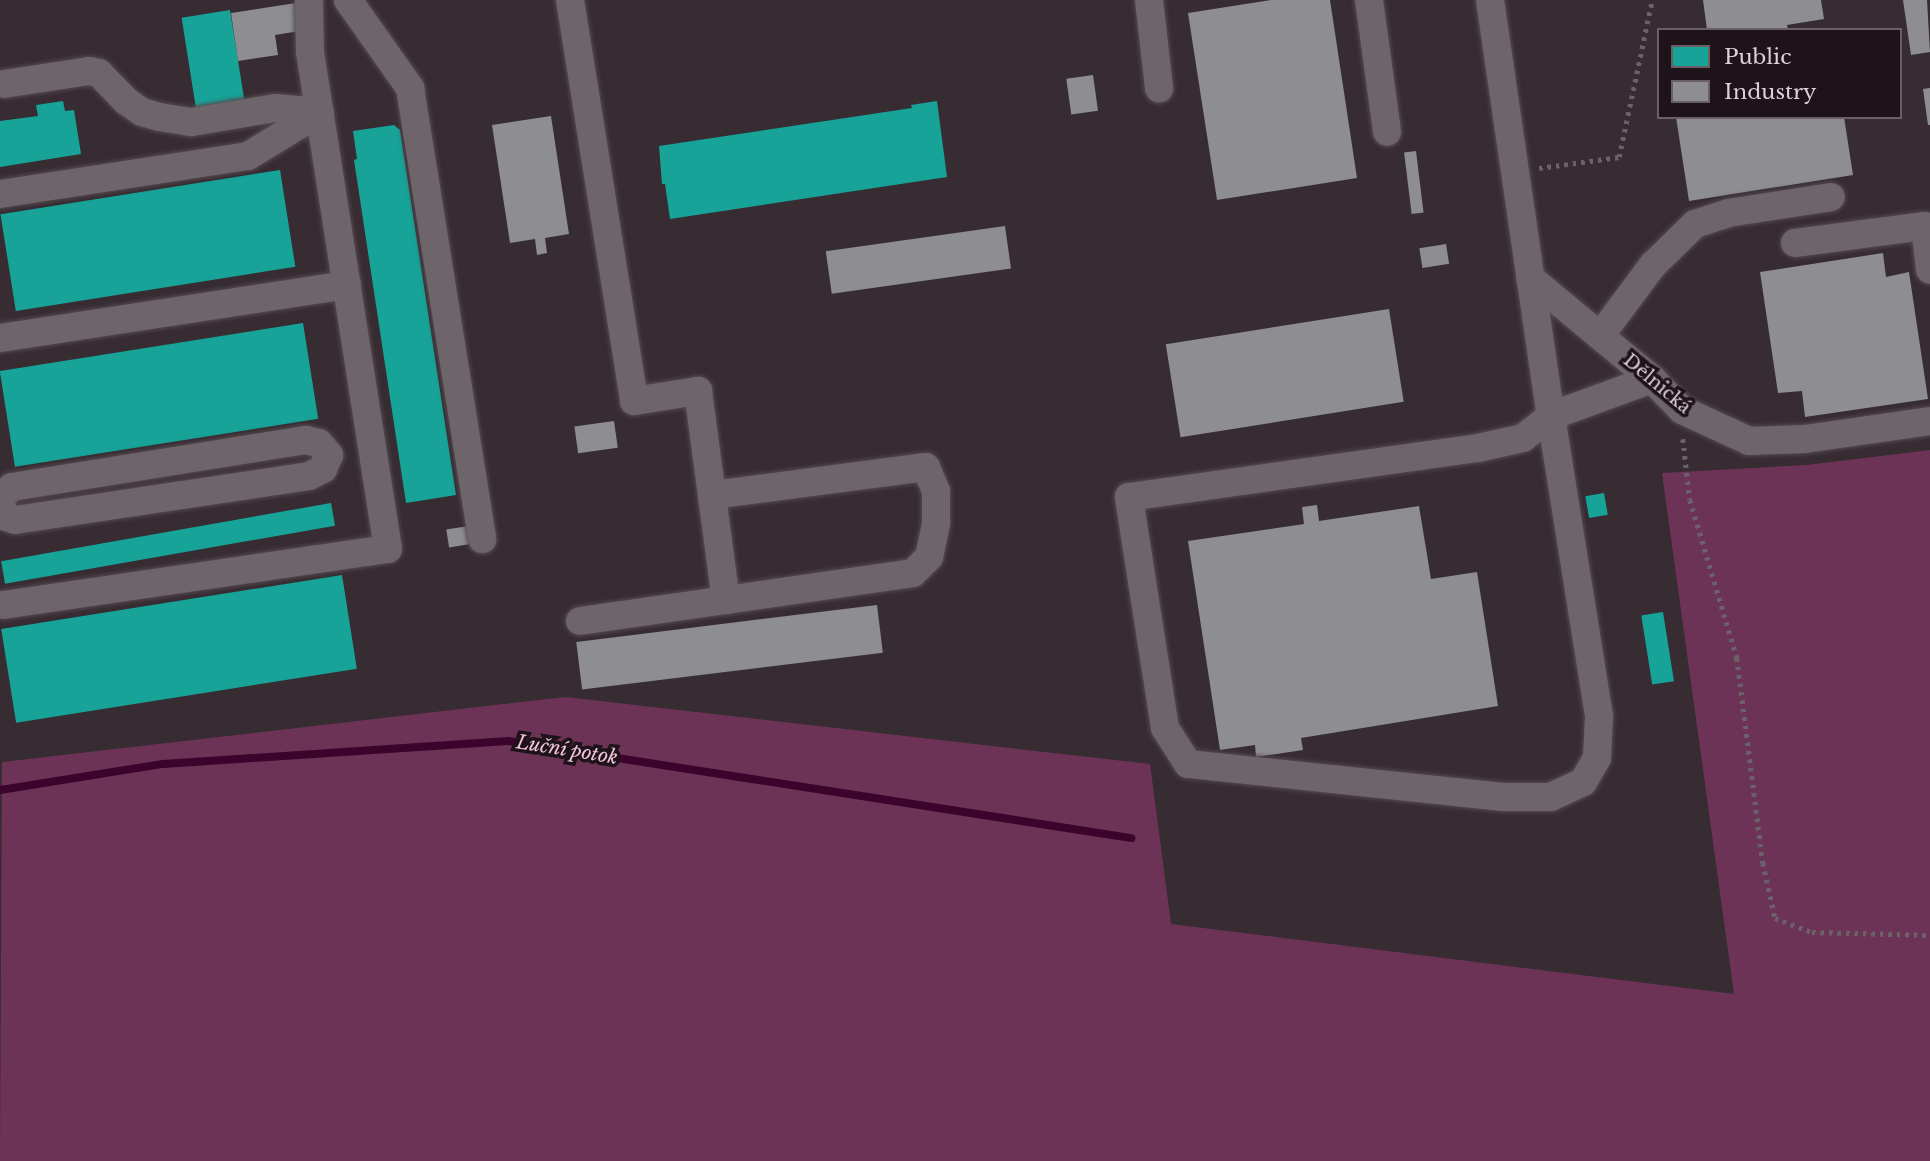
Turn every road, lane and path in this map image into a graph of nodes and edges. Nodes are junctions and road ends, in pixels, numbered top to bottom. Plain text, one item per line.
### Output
1 (309, 0) edge
2 (348, 0) edge
3 (570, 0) edge
4 (1149, 0) edge
5 (1369, 0) edge
6 (1490, 0) edge
7 (1652, 0) edge
8 (4, 84) dead end
9 (1159, 88) dead end
10 (320, 112) junction
11 (1387, 132) dead end
12 (1515, 171) junction
13 (0, 194) edge
14 (1831, 197) dead end
15 (1795, 243) dead end
16 (1930, 270) edge
17 (1530, 278) junction
18 (347, 285) junction
19 (1600, 336) junction
20 (0, 338) edge
21 (1652, 379) junction
22 (1682, 410) junction
23 (1551, 416) junction
24 (1930, 421) edge
25 (372, 449) junction
26 (329, 455) junction
27 (712, 495) junction
28 (0, 498) edge
29 (0, 504) edge
30 (482, 539) dead end
31 (726, 600) junction
32 (4, 605) dead end
33 (580, 621) dead end
34 (1930, 935) edge

1 - 10 street
2 - 30 street
3 - 27 street
4 - 9 street
5 - 11 street
6 - 12 street
7 - 12 path
8 - 10 street
10 - 13 street
10 - 18 street
12 - 17 street
14 - 19 street
15 - 16 street
17 - 19 street, Dělnická
17 - 23 street
18 - 20 street
18 - 25 street
19 - 21 street, Dělnická
21 - 22 street, Dělnická
21 - 23 street
22 - 24 street, Dělnická
22 - 34 path
23 - 23 street
25 - 26 street
25 - 32 street
26 - 28 street
26 - 29 street
27 - 31 street
27 - 31 street
31 - 33 street

